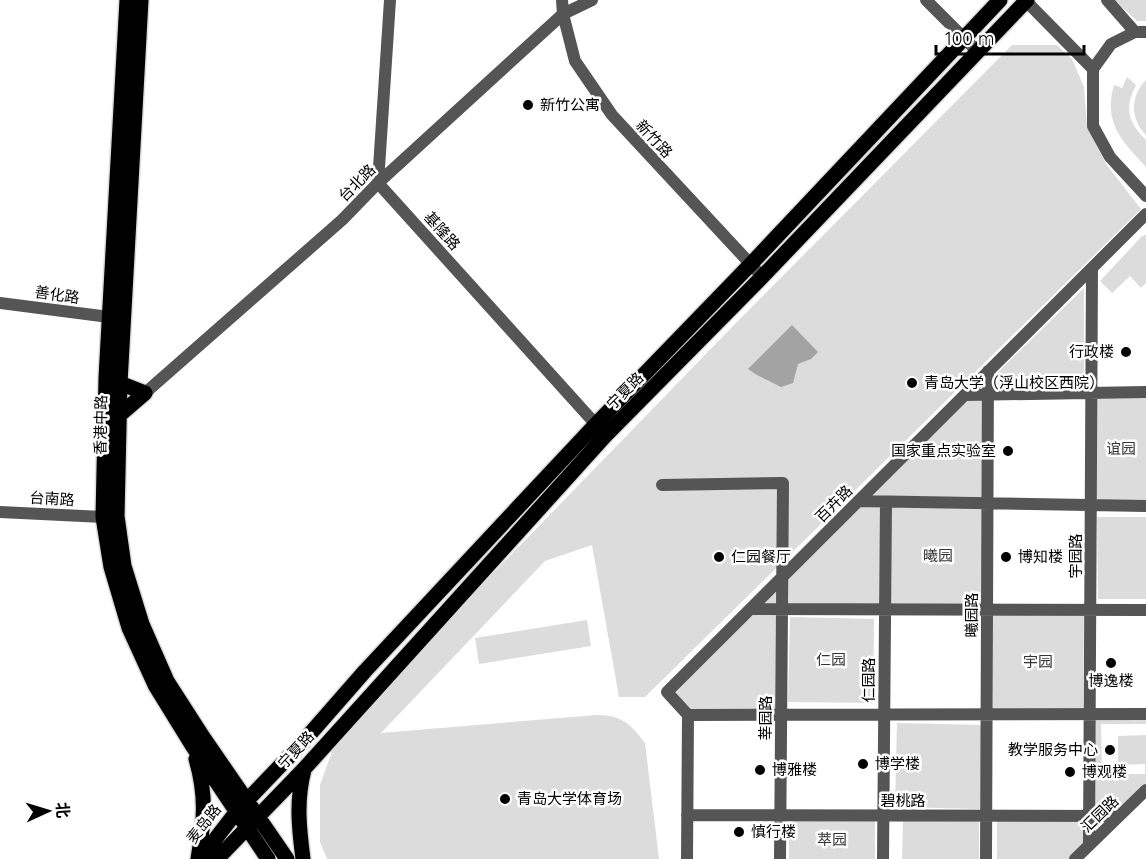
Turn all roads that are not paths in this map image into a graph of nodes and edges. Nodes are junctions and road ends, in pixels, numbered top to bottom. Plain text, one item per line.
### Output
1 (127, 0) edge
2 (141, 0) edge
3 (390, 0) edge
4 (562, 0) edge
5 (592, 0) edge
6 (926, 0) edge
7 (1000, 0) edge
8 (1027, 0) edge
9 (1107, 0) edge
10 (563, 14) junction
11 (1141, 32) edge
12 (964, 37) junction
13 (978, 51) junction
14 (1093, 69) junction
15 (378, 183) junction
16 (1146, 196) edge
17 (1146, 214) edge
18 (750, 265) junction
19 (1092, 268) junction
20 (762, 277) junction
21 (0, 303) edge
22 (109, 317) junction
23 (988, 371) junction
24 (113, 380) junction
25 (1146, 392) edge
26 (145, 393) junction
27 (1091, 393) junction
28 (988, 394) junction
29 (965, 395) junction
30 (119, 416) junction
31 (105, 424) junction
32 (600, 430) junction
33 (662, 485) dead end
34 (858, 501) junction
35 (886, 502) junction
36 (988, 504) junction
37 (1091, 505) junction
38 (1146, 506) edge
39 (0, 512) edge
40 (103, 517) junction
41 (782, 577) junction
42 (750, 609) junction
43 (782, 609) junction
44 (885, 609) junction
45 (987, 609) junction
46 (1090, 610) junction
47 (1146, 610) edge
48 (884, 714) junction
49 (987, 714) junction
50 (1090, 714) junction
51 (1146, 714) edge
52 (688, 715) junction
53 (782, 715) junction
54 (192, 745) junction
55 (304, 769) junction
56 (1146, 790) edge
57 (242, 806) junction
58 (687, 815) junction
59 (780, 816) junction
60 (883, 816) junction
61 (986, 816) junction
62 (1089, 816) junction
63 (1119, 816) junction
64 (252, 821) junction
65 (1089, 845) junction
66 (199, 859) edge
67 (217, 859) edge
68 (268, 859) edge
69 (287, 859) edge
70 (303, 859) edge
71 (687, 859) edge
72 (780, 859) edge
73 (883, 859) edge
74 (986, 859) edge
75 (1075, 859) edge

1 - 22 main road, 香港中路
2 - 24 main road, 香港中路
3 - 15 street
4 - 10 street, 新竹路
5 - 10 street, 台北路
6 - 12 street
7 - 12 main road, 宁夏路
8 - 13 main road, 宁夏路
8 - 14 street
9 - 11 street
10 - 15 street, 台北路
10 - 18 street, 新竹路
11 - 14 street
12 - 13 street
12 - 18 main road, 宁夏路
13 - 20 main road, 宁夏路
14 - 16 street
15 - 26 street, 台北路
15 - 32 street, 基隆路
17 - 19 street, 百卉路
18 - 20 street, 新竹路
18 - 32 main road, 宁夏路
19 - 23 street, 百卉路
19 - 27 street, 宇园路
20 - 32 main road, 宁夏路
21 - 22 street, 善化路
22 - 24 main road, 香港中路
23 - 28 street, 曦园路
23 - 29 street, 百卉路
24 - 26 main road
24 - 30 main road, 香港中路
24 - 31 main road, 香港中路
25 - 27 street
26 - 30 main road
27 - 28 street
27 - 37 street, 宇园路
28 - 29 street
28 - 36 street, 曦园路
29 - 34 street, 百卉路
30 - 31 main road
30 - 57 main road, 香港中路
31 - 40 main road, 香港中路
32 - 55 main road, 宁夏路
32 - 57 main road, 宁夏路
33 - 41 street
34 - 35 street
34 - 41 street, 百卉路
35 - 36 street
35 - 44 street, 仁园路
36 - 37 street
36 - 45 street, 曦园路
37 - 38 street
37 - 46 street, 宇园路
39 - 40 street, 台南路
40 - 54 main road, 香港中路
41 - 42 street, 百卉路
41 - 43 street
42 - 43 street
42 - 52 street, 百卉路
43 - 44 street
43 - 53 street
44 - 45 street
44 - 48 street, 仁园路
45 - 46 street
45 - 49 street, 曦园路
46 - 47 street
46 - 50 street, 宇园路
48 - 49 street
48 - 53 street
48 - 60 street, 仁园路
49 - 50 street
49 - 61 street, 曦园路
50 - 51 street
50 - 62 street, 宇园路
52 - 53 street
52 - 58 street
53 - 59 street
54 - 57 main road, 香港中路
54 - 66 main road
55 - 64 main road, 宁夏路
55 - 70 main road
56 - 63 street, 汇园路
57 - 64 main road, 香港中路
57 - 66 main road, 麦岛路
58 - 59 street, 碧桃路
58 - 71 street
59 - 60 street, 碧桃路
59 - 72 street
60 - 61 street, 碧桃路
60 - 73 street, 仁园路
61 - 62 street, 碧桃路
61 - 74 street, 曦园路
62 - 63 street, 碧桃路
62 - 65 street, 宇园路
63 - 65 street, 汇园路
64 - 67 main road
64 - 68 main road
64 - 69 main road
65 - 75 street, 汇园路

